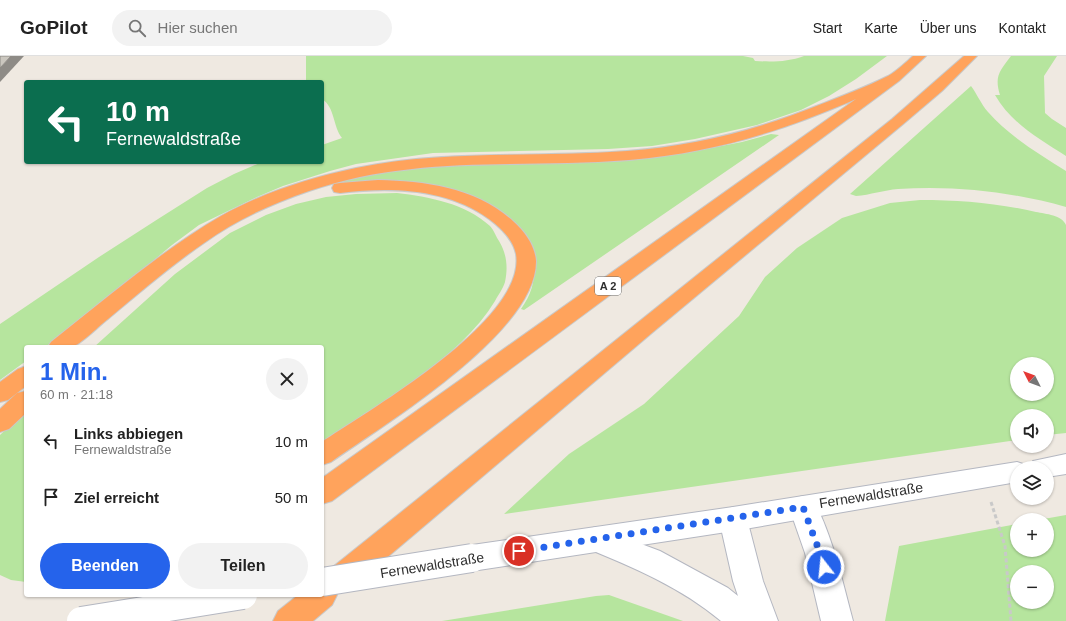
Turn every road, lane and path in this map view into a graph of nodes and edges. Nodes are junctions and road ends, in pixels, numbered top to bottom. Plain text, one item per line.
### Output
1 (920, 56) edge
2 (971, 56) edge
3 (894, 78) junction
4 (61, 345) edge
5 (85, 345) edge
6 (24, 376) edge
7 (0, 394) edge
8 (24, 401) edge
9 (0, 423) edge
10 (324, 454) edge
11 (1066, 464) edge
12 (1054, 466) edge
13 (1010, 473) edge
14 (983, 477) junction
15 (324, 492) edge
16 (803, 507) junction
17 (733, 518) junction
18 (596, 539) junction
19 (324, 582) edge
20 (324, 593) edge
21 (177, 597) edge
22 (231, 597) edge
23 (319, 597) edge
24 (81, 621) edge
25 (146, 621) edge
26 (289, 621) edge
27 (745, 621) edge
28 (762, 621) edge
29 (837, 621) edge
30 (1011, 621) edge

1 - 3 highway, A 2
2 - 20 highway
3 - 4 highway
3 - 15 highway, A 2
5 - 10 highway
6 - 7 highway
8 - 9 highway
11 - 12 main road
13 - 14 main road, Fernewaldstraße
14 - 16 main road, Fernewaldstraße
14 - 30 path
16 - 17 main road, Fernewaldstraße
16 - 29 main road
17 - 18 main road, Fernewaldstraße
17 - 28 main road
18 - 19 main road, Fernewaldstraße, bridge
18 - 27 main road
21 - 25 highway
22 - 24 main road, bridge
23 - 26 highway

